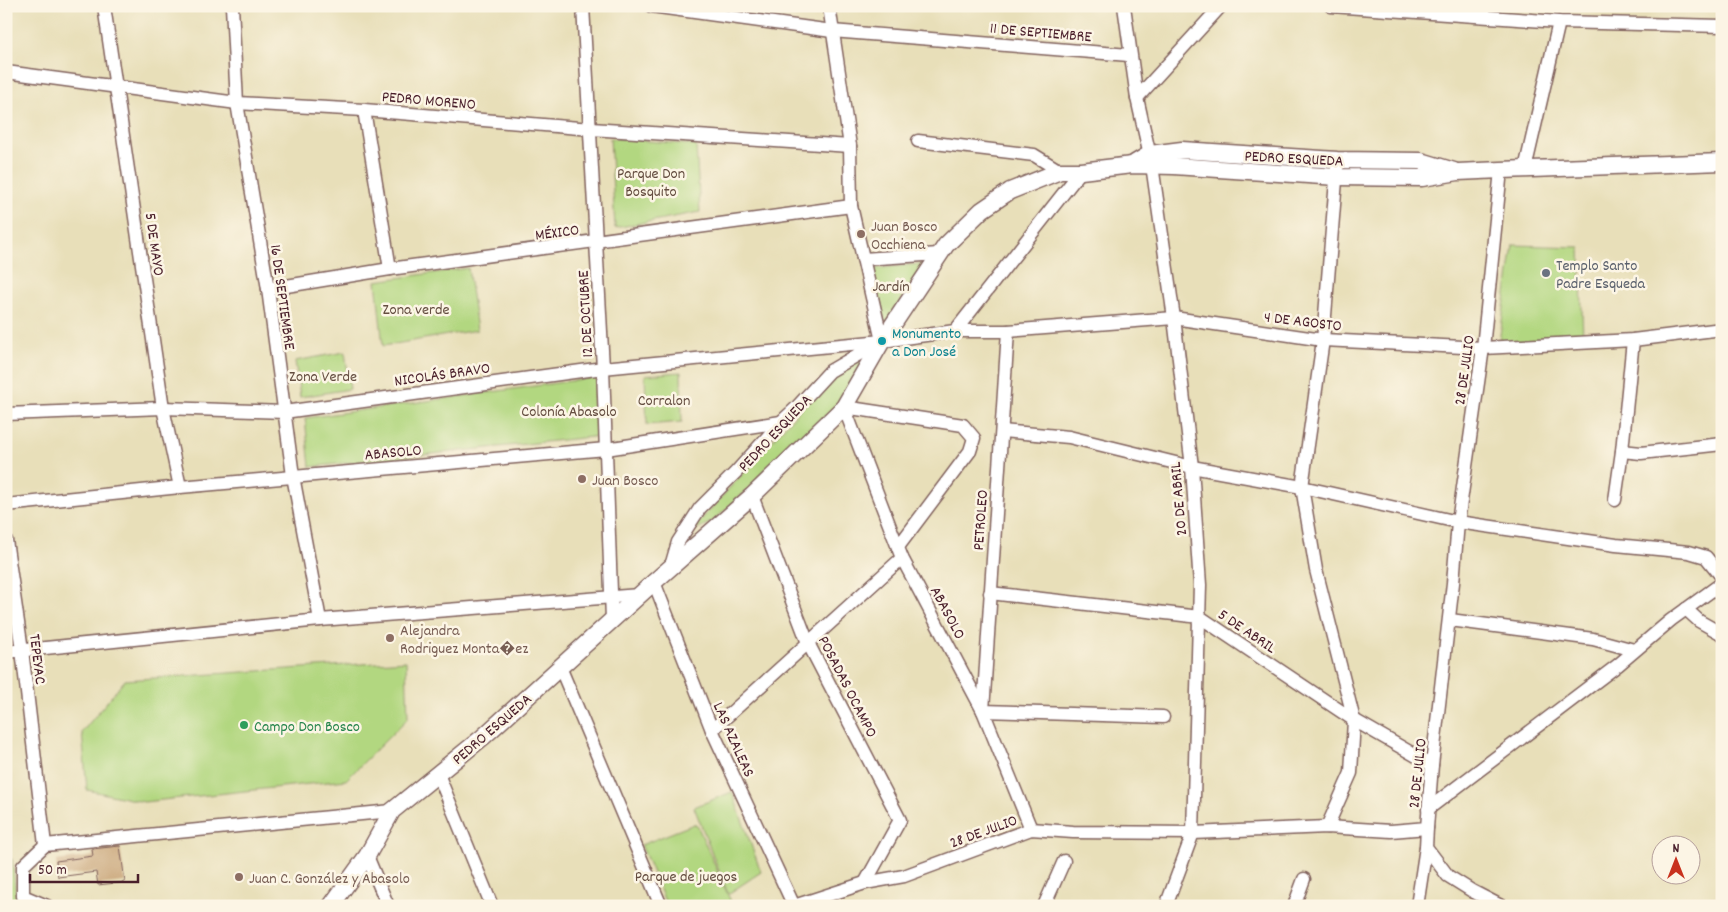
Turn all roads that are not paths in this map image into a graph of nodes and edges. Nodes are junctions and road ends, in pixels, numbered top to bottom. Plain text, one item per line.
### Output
1 (104, 6) edge
2 (232, 6) edge
3 (583, 6) edge
4 (651, 6) edge
5 (829, 6) edge
6 (1124, 6) edge
7 (1221, 6) edge
8 (1331, 6) edge
9 (714, 10) edge
10 (1559, 22) junction
11 (1722, 26) edge
12 (832, 31) junction
13 (1129, 55) junction
14 (6, 72) edge
15 (116, 87) junction
16 (1136, 98) junction
17 (237, 103) junction
18 (364, 110) junction
19 (591, 129) junction
20 (918, 141) dead end
21 (850, 146) junction
22 (1151, 160) junction
23 (1337, 160) junction
24 (1722, 162) edge
25 (1525, 169) junction
26 (1501, 170) junction
27 (1060, 171) junction
28 (1081, 171) junction
29 (1458, 172) junction
30 (1337, 178) junction
31 (851, 206) junction
32 (596, 242) junction
33 (939, 254) junction
34 (863, 258) junction
35 (390, 269) junction
36 (268, 289) junction
37 (1174, 318) junction
38 (1722, 329) edge
39 (955, 331) junction
40 (1008, 331) junction
41 (1322, 340) junction
42 (1633, 340) junction
43 (882, 341) junction
44 (1483, 348) junction
45 (603, 368) junction
46 (844, 407) junction
47 (163, 408) junction
48 (284, 412) junction
49 (6, 414) edge
50 (781, 422) junction
51 (1002, 431) junction
52 (1722, 444) edge
53 (606, 449) junction
54 (1622, 451) junction
55 (1192, 467) junction
56 (293, 476) junction
57 (180, 486) junction
58 (1302, 487) junction
59 (752, 496) junction
60 (1615, 500) dead end
61 (6, 505) edge
62 (1458, 522) junction
63 (6, 540) edge
64 (900, 552) junction
65 (671, 566) junction
66 (1722, 577) edge
67 (654, 582) junction
68 (1722, 583) edge
69 (990, 593) junction
70 (639, 596) junction
71 (612, 598) junction
72 (1686, 608) junction
73 (1200, 617) junction
74 (320, 620) junction
75 (612, 620) junction
76 (1450, 620) junction
77 (1722, 634) edge
78 (808, 643) junction
79 (22, 650) junction
80 (1634, 650) junction
81 (6, 652) edge
82 (560, 667) junction
83 (982, 711) junction
84 (1163, 717) dead end
85 (1354, 720) junction
86 (712, 730) junction
87 (1432, 765) junction
88 (438, 774) junction
89 (1428, 809) junction
90 (392, 811) junction
91 (1327, 827) junction
92 (1427, 828) junction
93 (1031, 830) junction
94 (1193, 832) junction
95 (45, 845) junction
96 (1426, 847) junction
97 (367, 856) junction
98 (1064, 861) dead end
99 (1304, 879) dead end
100 (864, 883) junction
101 (331, 905) edge
102 (47, 906) edge
103 (388, 906) edge
104 (492, 906) edge
105 (661, 906) edge
106 (794, 906) edge
107 (1044, 906) edge
108 (1166, 906) edge
109 (1294, 906) edge
110 (1417, 906) edge
111 (1501, 906) edge

1 - 15 street, 5 DE MAYO
2 - 17 street, 16 DE SEPTIEMBRE
3 - 19 street, 12 DE OCTUBRE
4 - 9 street, 11 DE SEPTIEMBRE
5 - 12 street
6 - 13 street, 20 DE ABRIL
7 - 16 street
8 - 10 street
9 - 12 street, 11 DE SEPTIEMBRE
10 - 11 street
10 - 25 street
12 - 13 street, 11 DE SEPTIEMBRE
12 - 21 street
13 - 16 street, 20 DE ABRIL
14 - 15 street, PEDRO MORENO
15 - 17 street, PEDRO MORENO
15 - 47 street, 5 DE MAYO
16 - 22 street, 20 DE ABRIL
17 - 18 street, PEDRO MORENO
17 - 36 street, 16 DE SEPTIEMBRE
18 - 19 street, PEDRO MORENO
18 - 35 street
19 - 21 street, PEDRO MORENO
19 - 32 street, 12 DE OCTUBRE
20 - 27 street
21 - 31 street
22 - 23 street, PEDRO ESQUEDA
22 - 28 street, PEDRO ESQUEDA
22 - 30 street, PEDRO ESQUEDA
22 - 37 street, 20 DE ABRIL
23 - 29 street, PEDRO ESQUEDA
23 - 30 street
24 - 25 street, PEDRO ESQUEDA
25 - 26 street, PEDRO ESQUEDA
26 - 29 street, PEDRO ESQUEDA
26 - 44 street, 28 DE JULIO
27 - 28 street, PEDRO ESQUEDA
27 - 33 street, PEDRO ESQUEDA
28 - 39 street
29 - 30 street, PEDRO ESQUEDA
30 - 41 street
31 - 32 street, MÉXICO
31 - 34 street
32 - 35 street, MÉXICO
32 - 45 street, 12 DE OCTUBRE
33 - 34 street
33 - 43 street, PEDRO ESQUEDA
34 - 43 street
35 - 36 street, MÉXICO
36 - 48 street, 16 DE SEPTIEMBRE
37 - 40 street, 4 DE AGOSTO
37 - 41 street, 4 DE AGOSTO
37 - 55 street, 20 DE ABRIL
38 - 42 street, 4 DE AGOSTO
39 - 40 street, 4 DE AGOSTO
39 - 43 street, 4 DE AGOSTO
40 - 51 street, PETROLEO
41 - 44 street, 4 DE AGOSTO
41 - 58 street
42 - 44 street, 4 DE AGOSTO
42 - 54 street
43 - 45 street, NICOLÁS BRAVO
43 - 46 street, PEDRO ESQUEDA
43 - 50 street, PEDRO ESQUEDA
44 - 62 street, 28 DE JULIO
45 - 48 street, NICOLÁS BRAVO
45 - 53 street, 12 DE OCTUBRE
46 - 59 street, PEDRO ESQUEDA
46 - 64 street, ABASOLO
46 - 64 street
47 - 48 street, NICOLÁS BRAVO
47 - 49 street, NICOLÁS BRAVO
47 - 57 street, 5 DE MAYO
48 - 56 street, 16 DE SEPTIEMBRE
50 - 53 street, ABASOLO
50 - 65 street, PEDRO ESQUEDA
51 - 55 street
51 - 69 street, PETROLEO
52 - 54 street
53 - 56 street, ABASOLO
53 - 71 street, 12 DE OCTUBRE
54 - 60 street
55 - 58 street
55 - 73 street, 20 DE ABRIL
56 - 57 street, ABASOLO
56 - 74 street, 16 DE SEPTIEMBRE
57 - 61 street, ABASOLO
58 - 62 street
58 - 85 street
59 - 65 street, PEDRO ESQUEDA
59 - 78 street, POSADAS OCAMPO
62 - 66 street
62 - 76 street, 28 DE JULIO
63 - 79 street, TEPEYAC
64 - 78 street
64 - 83 street, ABASOLO
65 - 67 street, PEDRO ESQUEDA
67 - 70 street, PEDRO ESQUEDA
67 - 86 street, LAS AZALEAS
68 - 72 street
69 - 73 street, 5 DE ABRIL
69 - 83 street, PETROLEO
70 - 71 street
70 - 75 street, PEDRO ESQUEDA
71 - 74 street
71 - 75 street, 12 DE OCTUBRE
72 - 77 street
72 - 80 street
73 - 85 street, 5 DE ABRIL
73 - 94 street, 20 DE ABRIL
74 - 79 street
75 - 82 street, PEDRO ESQUEDA
76 - 80 street
76 - 87 street, 28 DE JULIO
78 - 86 street
78 - 100 street, POSADAS OCAMPO
79 - 81 street
79 - 95 street, TEPEYAC
80 - 89 street
82 - 88 street, PEDRO ESQUEDA
82 - 105 street
83 - 84 street
83 - 93 street, ABASOLO
85 - 87 street, 5 DE ABRIL
85 - 91 street
86 - 106 street, LAS AZALEAS
87 - 89 street, 28 DE JULIO
88 - 90 street, PEDRO ESQUEDA
88 - 104 street
89 - 92 street, 28 DE JULIO
90 - 95 street
90 - 97 street, PEDRO ESQUEDA
91 - 92 street, 28 DE JULIO
91 - 94 street, 28 DE JULIO
92 - 96 street
93 - 94 street, 28 DE JULIO
93 - 100 street, 28 DE JULIO
94 - 108 street, 20 DE ABRIL
95 - 102 street
96 - 110 street
96 - 111 street
97 - 101 street, PEDRO ESQUEDA
97 - 103 street
98 - 107 street
99 - 109 street
100 - 106 street, 28 DE JULIO

